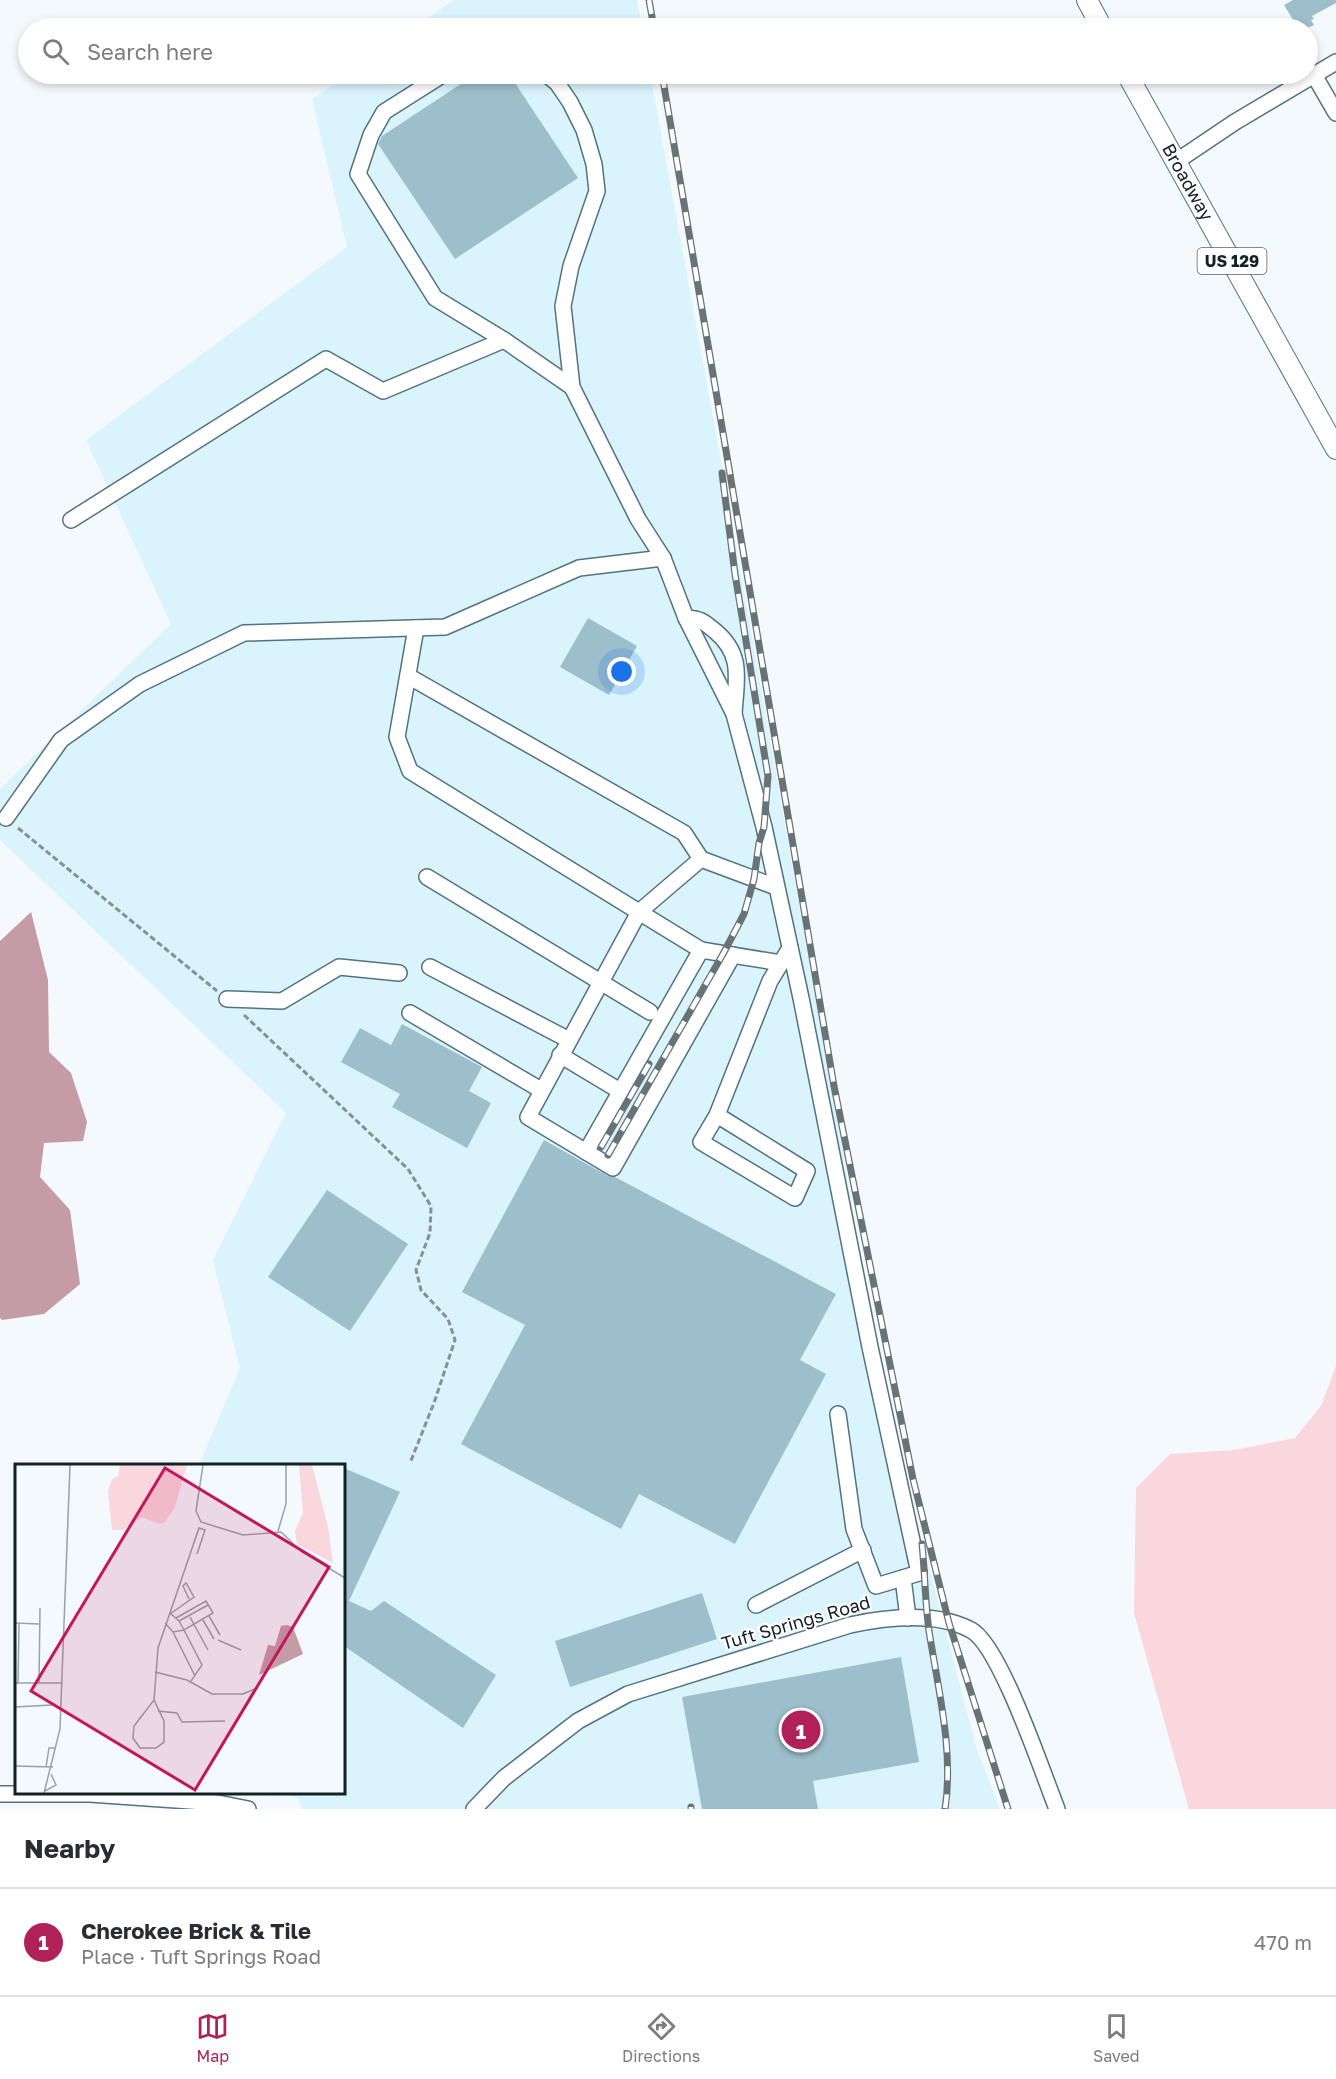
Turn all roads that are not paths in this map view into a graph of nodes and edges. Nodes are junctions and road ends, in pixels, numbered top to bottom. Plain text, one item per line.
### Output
1 (1087, 0) edge
2 (1097, 18) edge
3 (1336, 62) edge
4 (1318, 73) edge
5 (1318, 82) edge
6 (428, 84) edge
7 (558, 84) edge
8 (1133, 84) edge
9 (1299, 84) edge
10 (1336, 113) edge
11 (1177, 161) junction
12 (504, 340) junction
13 (572, 387) junction
14 (1336, 449) edge
15 (71, 520) dead end
16 (663, 558) junction
17 (686, 618) junction
18 (416, 628) junction
19 (408, 676) junction
20 (734, 714) junction
21 (6, 818) road end
22 (701, 859) junction
23 (427, 877) dead end
24 (776, 887) junction
25 (639, 912) junction
26 (790, 948) junction
27 (701, 950) junction
28 (733, 956) junction
29 (781, 963) junction
30 (430, 966) dead end
31 (399, 973) dead end
32 (601, 983) junction
33 (227, 999) road end
34 (650, 1012) dead end
35 (410, 1013) dead end
36 (568, 1040) junction
37 (560, 1055) junction
38 (615, 1088) dead end
39 (541, 1090) junction
40 (717, 1115) junction
41 (586, 1152) junction
42 (838, 1414) dead end
43 (862, 1551) junction
44 (903, 1578) junction
45 (756, 1605) dead end
46 (908, 1618) junction
47 (0, 1794) edge
48 (248, 1809) edge
49 (474, 1809) edge
50 (1057, 1809) edge

1 - 2 main road
3 - 4 street
5 - 10 street
6 - 12 street
7 - 13 street
8 - 11 main road, Broadway / US 129
9 - 11 street
11 - 14 main road, Broadway / US 129
12 - 13 street
12 - 15 street
13 - 16 street
16 - 17 street
16 - 18 street
17 - 20 street
17 - 20 street
18 - 19 street
18 - 21 street
19 - 22 street
19 - 25 street
20 - 24 street
22 - 24 street
22 - 25 street
23 - 32 street
24 - 26 street
25 - 27 street
25 - 32 street
26 - 29 street
26 - 44 street
27 - 28 street
27 - 41 street
28 - 29 street
28 - 41 street
29 - 40 street
30 - 36 street
31 - 33 street
32 - 34 street
32 - 36 street
35 - 39 street
36 - 37 street
37 - 38 street
37 - 39 street
39 - 41 street
40 - 40 street
42 - 43 street
43 - 44 street
43 - 45 street
44 - 46 street
46 - 49 street, Tuft Springs Road
46 - 50 street, Tuft Springs Road
47 - 48 street

